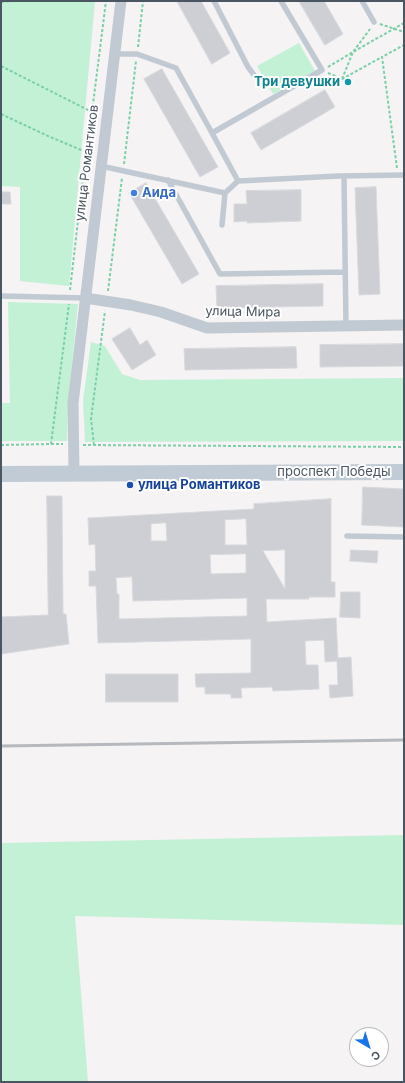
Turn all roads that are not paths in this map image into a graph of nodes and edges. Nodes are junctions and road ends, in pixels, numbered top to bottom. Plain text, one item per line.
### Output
1 (121, 1) edge
2 (214, 1) edge
3 (281, 1) edge
4 (362, 1) edge
5 (374, 22) road end
6 (115, 54) junction
7 (254, 75) dead end
8 (212, 133) junction
9 (102, 162) junction
10 (344, 176) junction
11 (401, 176) edge
12 (168, 180) junction
13 (238, 180) junction
14 (225, 193) junction
15 (222, 225) dead end
16 (345, 272) junction
17 (1, 296) edge
18 (85, 298) junction
19 (404, 325) edge
20 (346, 326) junction
21 (404, 462) edge
22 (1, 464) edge
23 (74, 468) junction
24 (404, 472) edge
25 (1, 474) edge
26 (347, 536) dead end
27 (404, 537) edge

1 - 6 street, улица Романтиков
2 - 7 lane
3 - 8 lane
4 - 5 lane
6 - 8 lane
6 - 9 street, улица Романтиков
8 - 13 lane
9 - 12 lane
9 - 18 street, улица Романтиков
10 - 11 lane
10 - 13 lane
10 - 16 lane
12 - 14 lane
12 - 16 lane
13 - 14 lane
14 - 15 lane
16 - 20 lane
17 - 18 lane
18 - 20 street, улица Мира
18 - 23 street, улица Романтиков
19 - 20 street, улица Мира
21 - 23 main road, проспект Победы
22 - 23 main road, проспект Победы
23 - 24 main road, проспект Победы
23 - 25 main road, проспект Победы
26 - 27 lane

